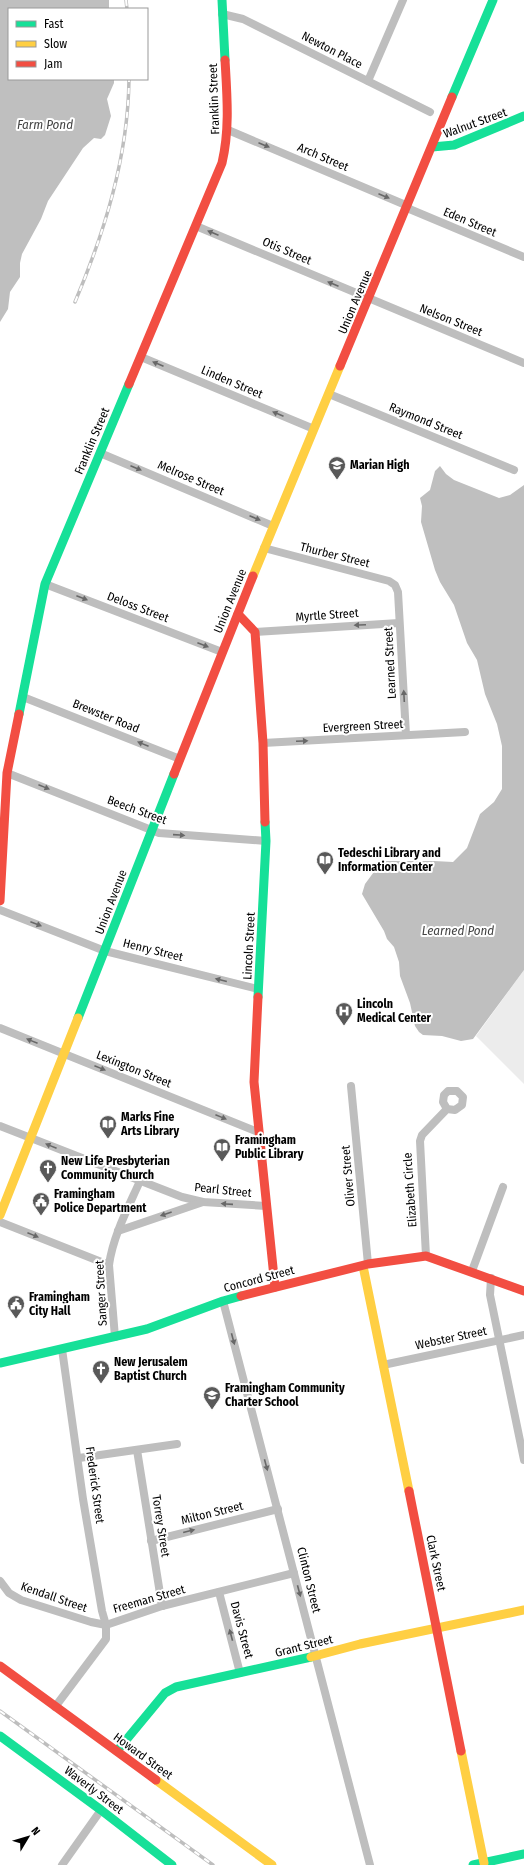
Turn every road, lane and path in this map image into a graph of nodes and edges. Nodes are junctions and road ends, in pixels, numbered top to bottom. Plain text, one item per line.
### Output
1 (222, 0) edge
2 (403, 0) edge
3 (493, 0) edge
4 (222, 14) junction
5 (368, 81) junction
6 (430, 112) dead end
7 (524, 116) edge
8 (228, 130) junction
9 (432, 147) junction
10 (407, 207) junction
11 (196, 226) junction
12 (524, 257) edge
13 (369, 299) junction
14 (140, 357) junction
15 (524, 363) edge
16 (329, 394) junction
17 (314, 429) junction
18 (100, 453) junction
19 (514, 470) dead end
20 (273, 526) junction
21 (264, 548) junction
22 (45, 584) junction
23 (398, 589) joint
24 (238, 614) junction
25 (399, 623) junction
26 (255, 632) junction
27 (222, 652) junction
28 (23, 696) junction
29 (465, 732) dead end
30 (406, 735) junction
31 (263, 743) junction
32 (180, 759) junction
33 (7, 773) junction
34 (152, 831) junction
35 (266, 841) junction
36 (0, 901) edge
37 (0, 910) edge
38 (105, 951) junction
39 (258, 989) junction
40 (0, 1028) edge
41 (64, 1054) junction
42 (351, 1086) dead end
43 (447, 1108) dead end
44 (0, 1126) edge
45 (258, 1132) junction
46 (31, 1138) junction
47 (140, 1181) junction
48 (503, 1187) dead end
49 (203, 1202) junction
50 (266, 1206) junction
51 (0, 1215) edge
52 (0, 1222) edge
53 (118, 1231) junction
54 (426, 1256) junction
55 (109, 1265) junction
56 (365, 1265) junction
57 (472, 1271) junction
58 (491, 1278) junction
59 (274, 1287) junction
60 (524, 1291) edge
61 (223, 1301) junction
62 (524, 1335) edge
63 (115, 1337) junction
64 (500, 1340) junction
65 (62, 1349) junction
66 (0, 1363) edge
67 (384, 1365) junction
68 (177, 1444) dead end
69 (137, 1450) junction
70 (79, 1458) junction
71 (524, 1460) edge
72 (278, 1510) junction
73 (152, 1541) junction
74 (294, 1573) junction
75 (0, 1581) edge
76 (219, 1592) junction
77 (162, 1606) junction
78 (524, 1610) edge
79 (106, 1625) junction
80 (437, 1628) junction
81 (316, 1656) junction
82 (0, 1666) edge
83 (240, 1673) junction
84 (55, 1707) junction
85 (0, 1736) edge
86 (117, 1751) junction
87 (101, 1810) junction
88 (524, 1854) edge
89 (484, 1864) edge
90 (62, 1865) edge
91 (172, 1865) edge
92 (272, 1865) edge
93 (370, 1865) edge
94 (473, 1865) edge

1 - 4 street, Franklin Street
2 - 5 street
3 - 9 street, Union Avenue
4 - 5 street, Newton Place
4 - 8 street, Franklin Street
5 - 6 street, Newton Place
7 - 9 street, Walnut Street
8 -> 10 street, Arch Street
8 - 11 street, Franklin Street
9 - 10 street, Union Avenue
10 - 12 street, Eden Street
10 - 13 street, Union Avenue
13 -> 11 street, Otis Street
11 - 14 street, Franklin Street
13 - 15 street, Nelson Street
13 - 16 street, Union Avenue
17 -> 14 street, Linden Street
14 - 18 street, Franklin Street
16 - 17 street, Union Avenue
16 - 19 street, Raymond Street
17 - 20 street, Union Avenue
18 -> 20 street, Melrose Street
18 - 22 street, Franklin Street
20 - 21 street, Union Avenue
21 - 23 street, Thurber Street
21 - 24 street, Union Avenue
22 -> 27 street, Deloss Street
22 - 28 street, Franklin Street
23 - 25 street, Learned Street
24 - 26 street
24 - 27 street, Union Avenue
25 -> 26 street, Myrtle Street
30 -> 25 street, Learned Street
26 - 31 street, Lincoln Street
27 - 32 street, Union Avenue
32 -> 28 street, Brewster Road
28 - 33 street, Franklin Street
29 - 30 street, Evergreen Street
31 -> 30 street, Evergreen Street
31 - 35 street, Lincoln Street
32 - 34 street, Union Avenue
33 -> 34 street, Beech Street
33 - 36 street, Franklin Street
34 -> 35 street, Beech Street
34 - 38 street, Union Avenue
35 - 39 street, Lincoln Street
37 -> 38 street, Henry Street
39 -> 38 street, Henry Street
38 - 41 street, Union Avenue
39 - 45 street, Lincoln Street
41 -> 40 street, Lexington Street
41 -> 45 street, Lexington Street
41 - 46 street, Union Avenue
42 - 56 street, Oliver Street
43 - 54 street, Elizabeth Circle
44 - 46 street, Pearl Street
45 - 50 street, Lincoln Street
47 -> 46 street, Pearl Street
46 - 51 street, Union Avenue
47 - 49 street, Pearl Street
47 - 53 street, Sanger Street
48 - 57 street
50 -> 49 street, Pearl Street
49 -> 53 street
50 - 59 street, Lincoln Street
52 -> 55 street
53 - 55 street, Sanger Street
54 - 56 street, Concord Street
54 - 57 street, Concord Street
55 - 63 street, Sanger Street
56 - 59 street, Concord Street
56 - 67 street, Clark Street
57 - 58 street, Concord Street
58 - 60 street, Concord Street
58 - 64 street
59 - 61 street, Concord Street
61 - 63 street, Concord Street
61 -> 72 street, Clinton Street
62 - 64 street, Webster Street
63 - 65 street, Concord Street
64 - 67 street, Webster Street
64 - 71 street
65 - 66 street, Concord Street
65 - 70 street, Frederick Street
67 - 80 street, Clark Street
68 - 69 street
69 - 70 street
69 - 73 street, Torrey Street
70 - 79 street, Frederick Street
73 -> 72 street, Milton Street
72 - 74 street, Clinton Street
73 - 77 street, Torrey Street
74 - 76 street, Freeman Street
74 -> 81 street, Clinton Street
75 - 79 street, Kendall Street
76 - 77 street, Freeman Street
83 -> 76 street, Davis Street
77 - 79 street, Freeman Street
78 - 80 street, Grant Street
79 - 84 street, Freeman Street
80 - 81 street, Grant Street
80 - 89 street, Clark Street
81 - 83 street, Grant Street
81 - 93 street, Clinton Street
82 - 84 street, Howard Street
83 - 86 street, Grant Street
84 - 86 street, Howard Street
85 - 87 street, Waverly Street
86 - 92 street, Howard Street
87 - 90 street
87 - 91 street, Waverly Street
88 - 89 street
89 - 94 street

